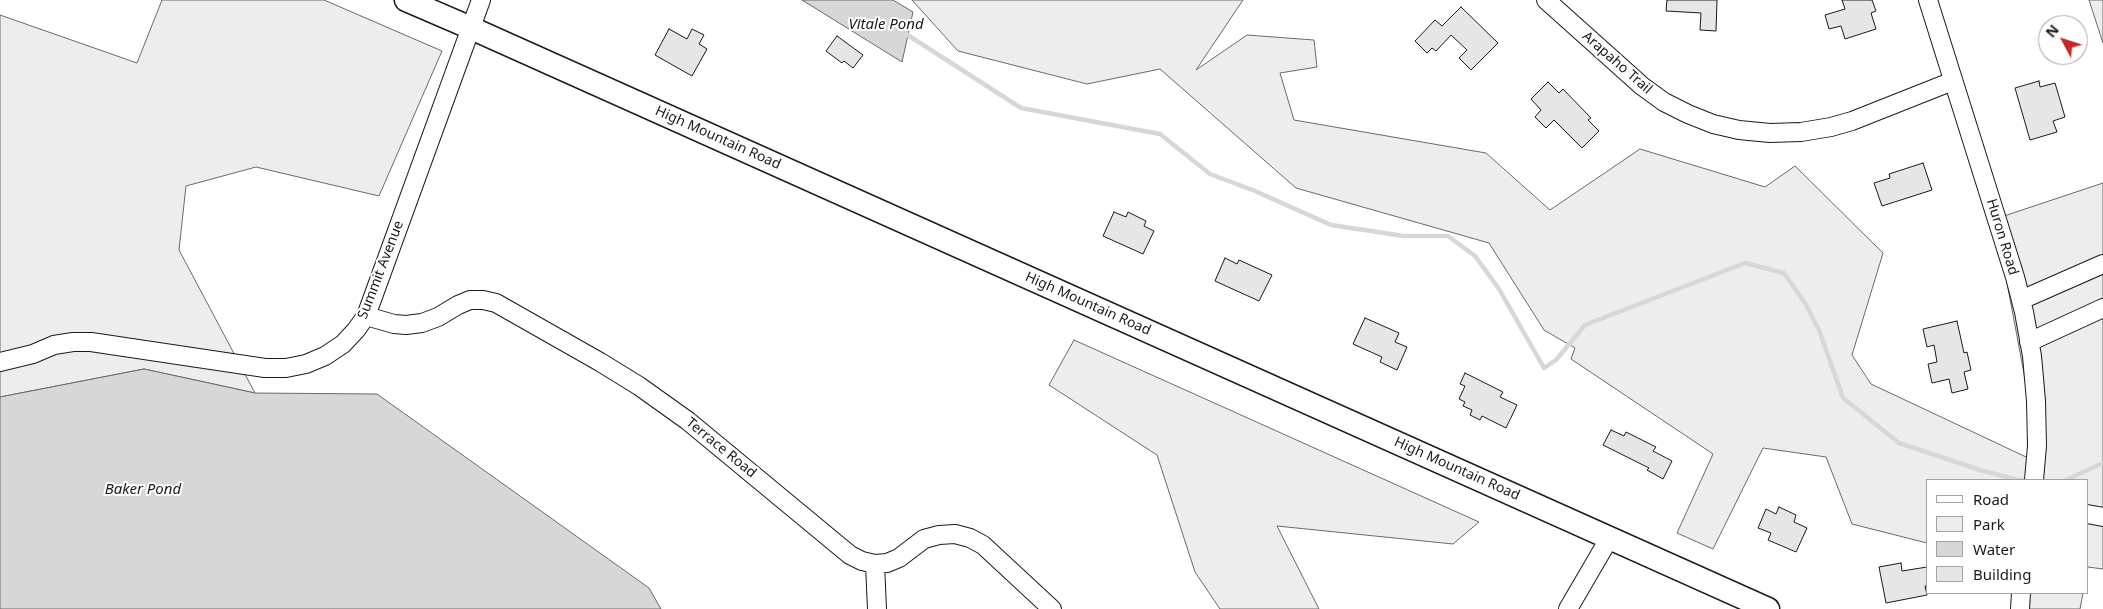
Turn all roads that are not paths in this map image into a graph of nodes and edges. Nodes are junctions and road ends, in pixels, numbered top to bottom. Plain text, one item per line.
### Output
1 (406, 0) edge
2 (481, 0) edge
3 (1546, 0) edge
4 (1928, 0) edge
5 (471, 28) junction
6 (1954, 81) junction
7 (2103, 264) edge
8 (2021, 300) junction
9 (2103, 308) edge
10 (366, 316) junction
11 (2030, 342) junction
12 (0, 362) edge
13 (2034, 479) edge
14 (2088, 514) edge
15 (2103, 517) edge
16 (1610, 538) junction
17 (874, 564) junction
18 (2022, 594) edge
19 (877, 609) edge
20 (1052, 609) edge
21 (1568, 609) edge
22 (1768, 609) edge
23 (2020, 609) edge

1 - 5 main road, High Mountain Road
2 - 5 street, Summit Avenue
3 - 6 street, Arapaho Trail
4 - 6 street, Huron Road
5 - 10 street, Summit Avenue
5 - 16 main road, High Mountain Road
6 - 8 street, Huron Road
7 - 8 street
8 - 11 street, Huron Road
9 - 11 street
10 - 12 street, Summit Avenue
10 - 17 street, Terrace Road
11 - 13 street, Huron Road
14 - 15 street
16 - 21 street
16 - 22 main road, High Mountain Road
17 - 19 street
17 - 20 street
18 - 23 street

